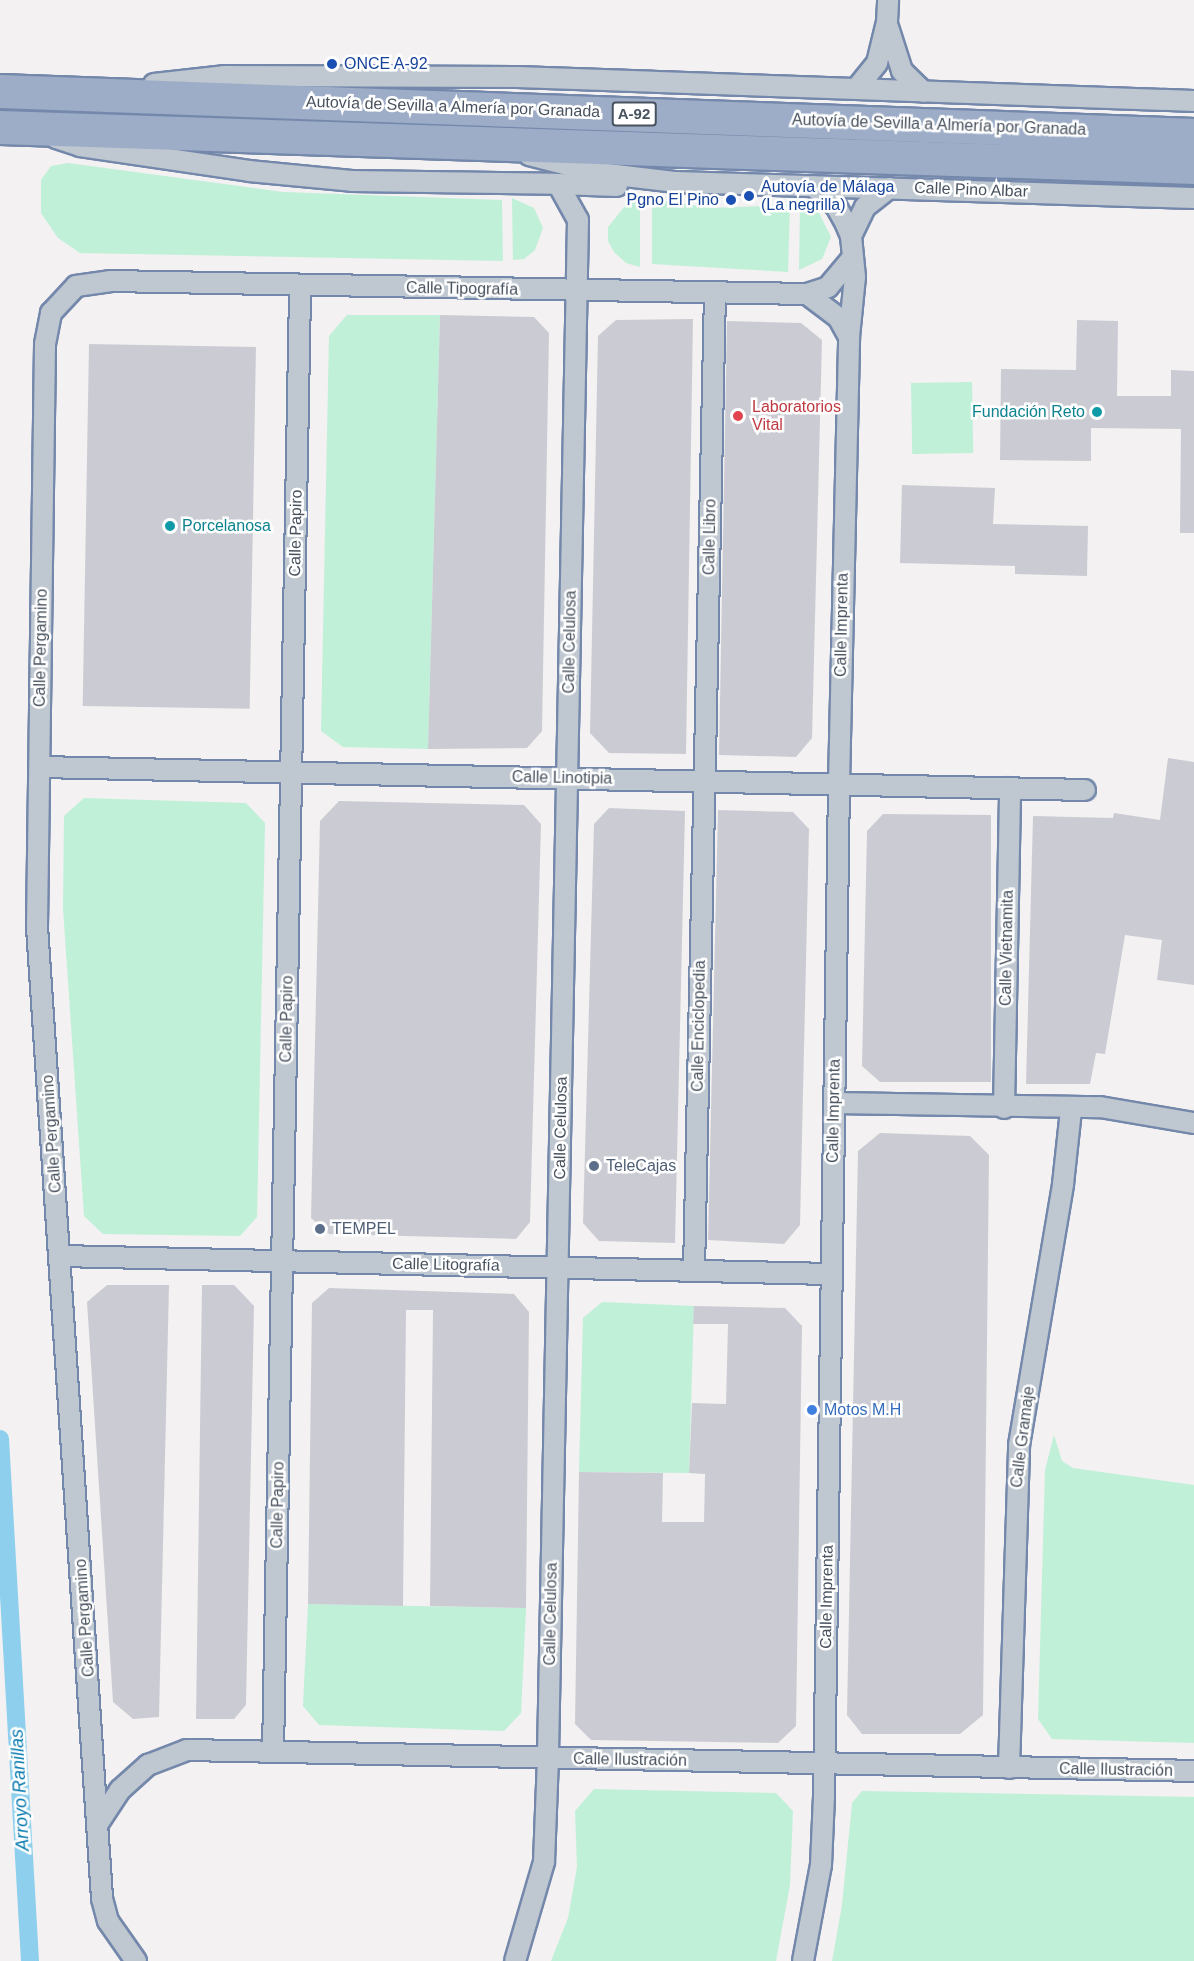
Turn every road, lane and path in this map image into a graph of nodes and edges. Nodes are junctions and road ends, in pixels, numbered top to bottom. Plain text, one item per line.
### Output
1 (888, 0) edge
2 (887, 22) junction
3 (856, 89) junction
4 (8, 91) edge
5 (924, 92) junction
6 (74, 93) junction
7 (1194, 101) edge
8 (13, 127) edge
9 (1194, 135) edge
10 (480, 143) junction
11 (1194, 167) edge
12 (1194, 179) edge
13 (676, 182) junction
14 (558, 184) junction
15 (813, 186) junction
16 (889, 188) junction
17 (1060, 193) junction
18 (1194, 198) edge
19 (851, 236) junction
20 (851, 260) junction
21 (300, 286) junction
22 (575, 290) junction
23 (715, 292) junction
24 (807, 294) junction
25 (61, 299) joint
26 (849, 337) junction
27 (40, 767) junction
28 (291, 773) junction
29 (567, 778) junction
30 (705, 782) junction
31 (839, 784) junction
32 (1010, 788) junction
33 (1085, 790) dead end
34 (834, 1103) junction
35 (1004, 1108) junction
36 (1071, 1110) junction
37 (1194, 1123) edge
38 (60, 1256) junction
39 (282, 1261) junction
40 (558, 1268) junction
41 (694, 1271) junction
42 (831, 1274) junction
43 (273, 1752) junction
44 (549, 1758) junction
45 (824, 1764) junction
46 (1009, 1768) junction
47 (1194, 1771) edge
48 (97, 1825) junction
49 (136, 1961) edge
50 (515, 1961) edge
51 (803, 1961) edge

1 - 2 street
2 - 3 street
2 - 5 street
3 - 5 street
3 - 6 street
4 - 6 highway, Autovía de Sevilla a Almería por Granada / A-92
5 - 7 street
6 - 9 highway, Autovía de Sevilla a Almería por Granada / A-92
8 - 10 highway, Autovía de Sevilla a Almería por Granada / A-92
8 - 14 street
10 - 11 highway, Autovía de Sevilla a Almería por Granada / A-92
10 - 13 street
12 - 17 street
13 - 14 street
13 - 15 street, Calle Pino Albar
14 - 22 street, Calle Celulosa
15 - 16 street, Calle Pino Albar
15 - 19 street, Calle Imprenta
16 - 17 street, Calle Pino Albar
16 - 19 street, Calle Imprenta
17 - 18 street, Calle Pino Albar
19 - 20 street, Calle Imprenta
20 - 24 street
20 - 26 street, Calle Imprenta
21 - 22 street, Calle Tipografía
21 - 25 street, Calle Tipografía
21 - 28 street, Calle Papiro
22 - 23 street, Calle Tipografía
22 - 29 street, Calle Celulosa
23 - 24 street, Calle Tipografía
23 - 30 street, Calle Libro
24 - 26 street
25 - 27 street, Calle Pergamino
26 - 31 street, Calle Imprenta
27 - 28 street, Calle Linotipia
27 - 38 street, Calle Pergamino
28 - 29 street, Calle Linotipia
28 - 39 street, Calle Papiro
29 - 30 street, Calle Linotipia
29 - 40 street, Calle Celulosa
30 - 31 street, Calle Linotipia
30 - 41 street, Calle Enciclopedia
31 - 32 street, Calle Linotipia
31 - 34 street, Calle Imprenta
32 - 33 street, Calle Linotipia
32 - 35 street, Calle Vietnamita
34 - 35 street
34 - 42 street, Calle Imprenta
35 - 36 street
36 - 37 street
36 - 46 street, Calle Gramaje
38 - 39 street, Calle Litografía
38 - 48 street, Calle Pergamino
39 - 40 street, Calle Litografía
39 - 43 street, Calle Papiro
40 - 41 street, Calle Litografía
40 - 44 street, Calle Celulosa
41 - 42 street, Calle Litografía
42 - 45 street, Calle Imprenta
43 - 44 street, Calle Ilustración
43 - 48 street, Calle Ilustración
44 - 45 street, Calle Ilustración
44 - 50 street, Calle Celulosa
45 - 46 street, Calle Ilustración
45 - 51 street, Calle Imprenta
46 - 47 street, Calle Ilustración
48 - 49 street, Calle Pergamino

